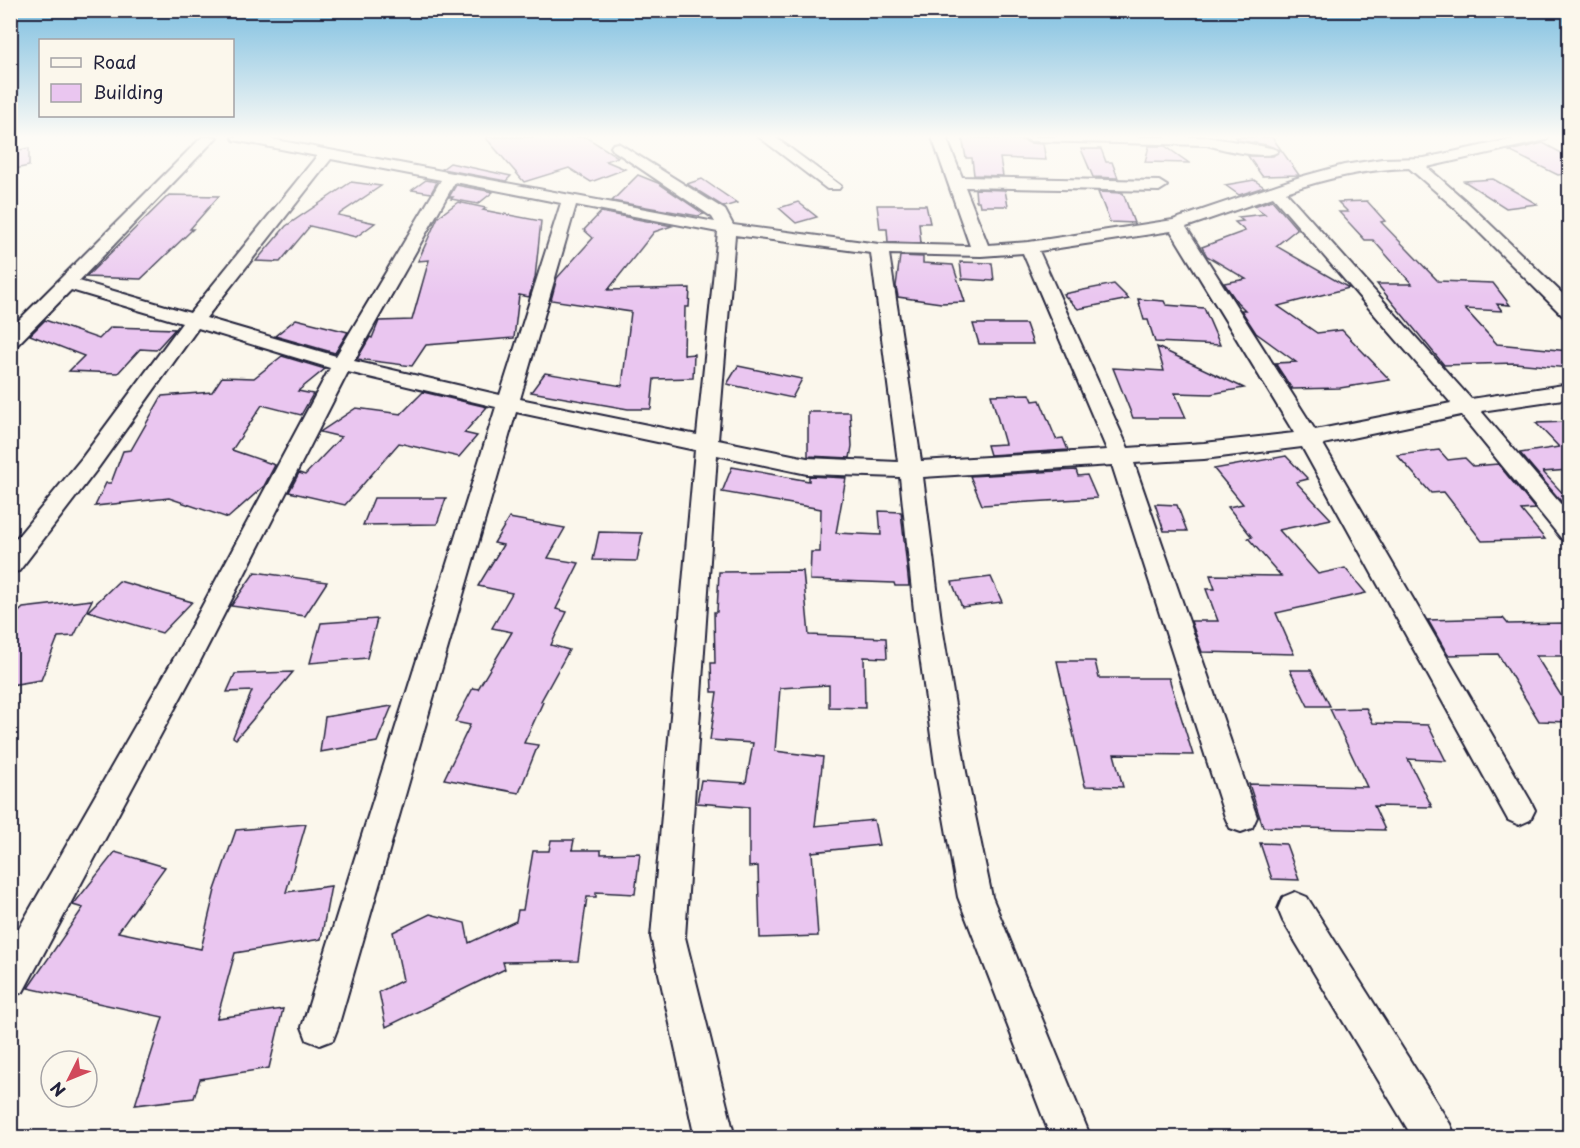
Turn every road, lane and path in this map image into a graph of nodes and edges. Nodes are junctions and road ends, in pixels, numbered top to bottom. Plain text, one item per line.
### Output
1 (158, 191) edge
2 (298, 191) edge
3 (442, 191) edge
4 (522, 191) edge
5 (684, 191) edge
6 (960, 191) edge
7 (1276, 191) joint
8 (1444, 191) edge
9 (570, 199) junction
10 (1176, 225) junction
11 (727, 229) junction
12 (1029, 248) junction
13 (879, 249) junction
14 (981, 251) junction
15 (68, 283) junction
16 (1569, 312) edge
17 (193, 322) junction
18 (10, 341) edge
19 (340, 364) junction
20 (1569, 391) edge
21 (507, 403) junction
22 (1466, 406) junction
23 (1309, 439) junction
24 (707, 444) junction
25 (1121, 457) junction
26 (911, 470) junction
27 (1569, 532) edge
28 (10, 564) edge
29 (1520, 810) dead end
30 (1241, 817) dead end
31 (1295, 909) dead end
32 (10, 979) edge
33 (320, 1027) dead end
34 (715, 1137) edge
35 (1071, 1137) edge
36 (1436, 1137) edge

1 - 15 street
2 - 17 street
3 - 19 street
4 - 9 street
5 - 11 street
6 - 14 street
7 - 10 street
7 - 22 street
8 - 16 street
9 - 11 street
9 - 21 street
10 - 12 street
10 - 23 street
11 - 13 street
11 - 24 street
12 - 14 street
12 - 25 street
13 - 14 street
13 - 26 street
15 - 17 street
15 - 18 street
17 - 19 street
17 - 28 street
19 - 21 street
19 - 32 street
20 - 22 street
21 - 24 street
21 - 33 street
22 - 23 street
22 - 27 street
23 - 25 street
23 - 29 street
24 - 26 street
24 - 34 street
25 - 26 street
25 - 30 street
26 - 35 street
31 - 36 street

